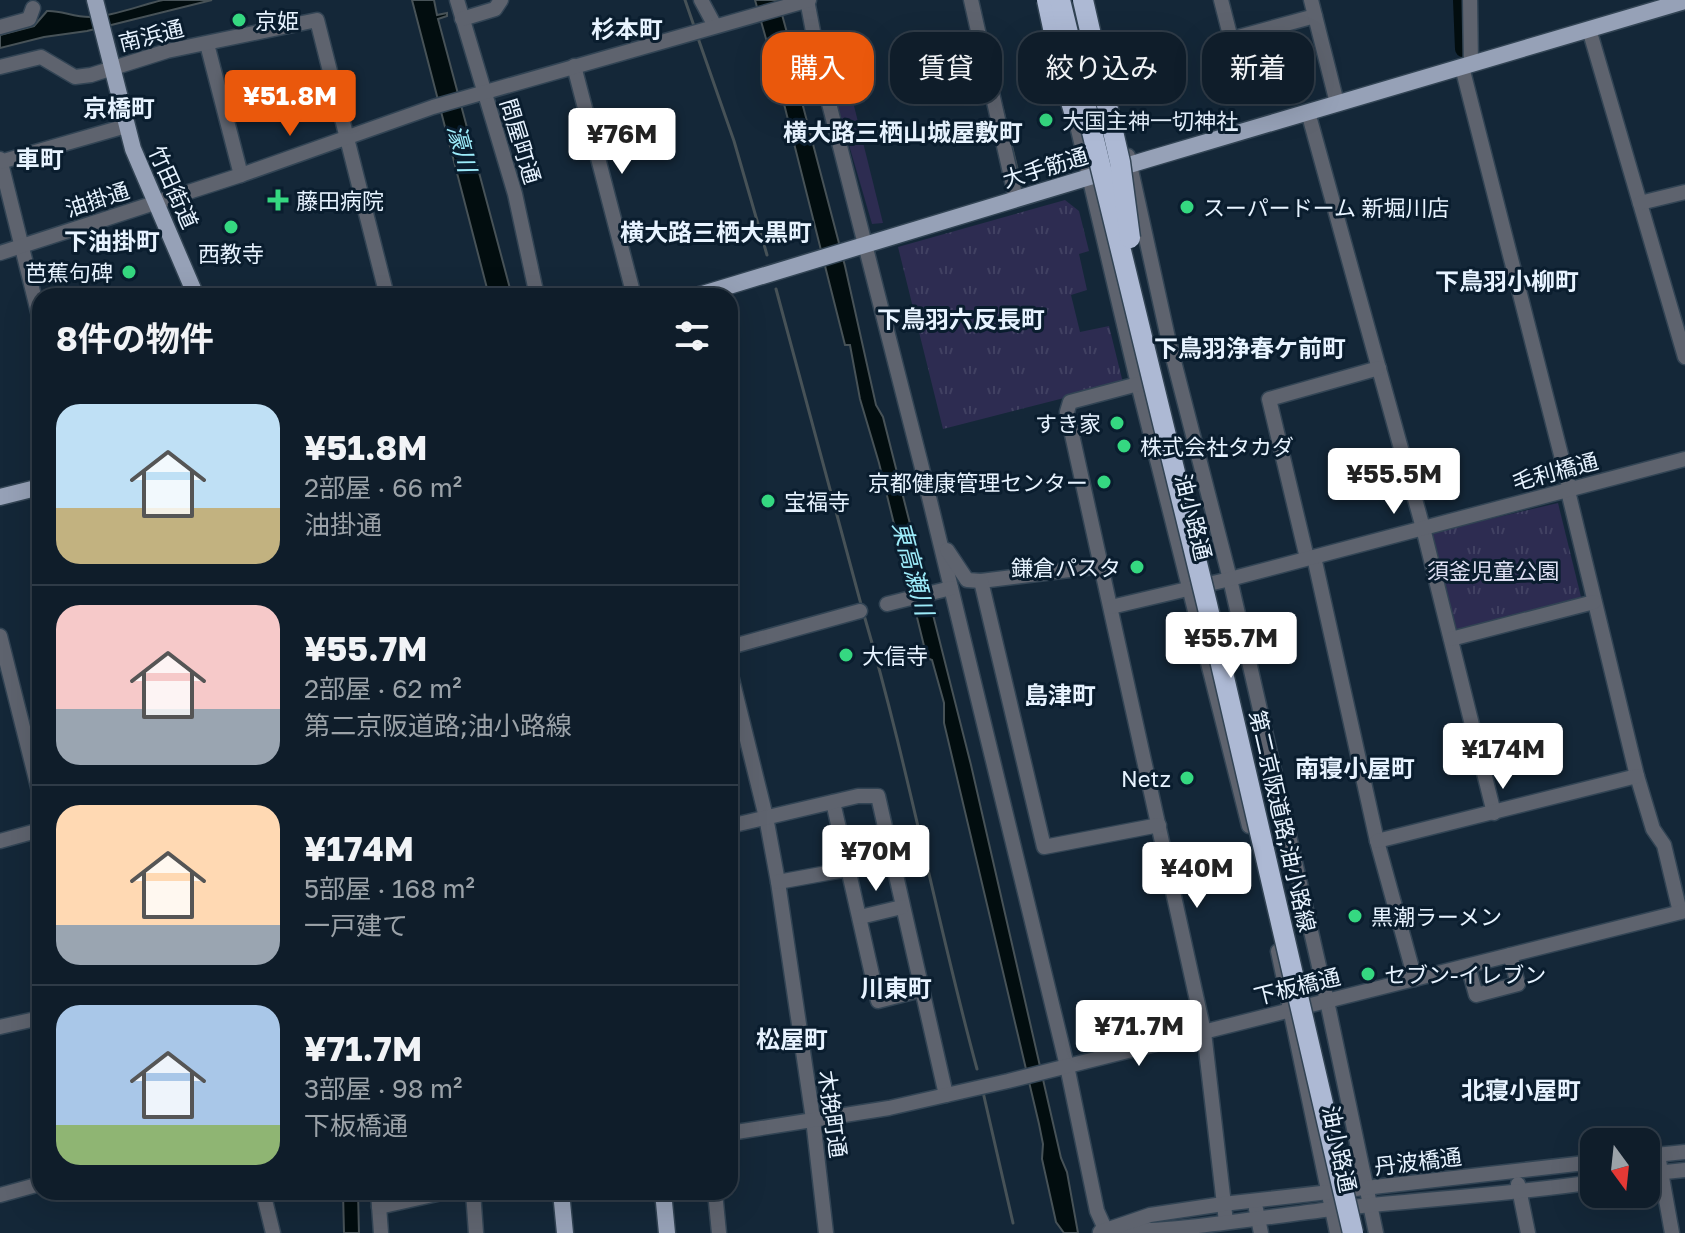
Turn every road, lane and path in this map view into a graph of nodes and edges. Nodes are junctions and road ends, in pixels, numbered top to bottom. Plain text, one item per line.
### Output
1 (457, 0) edge
2 (501, 0) edge
3 (701, 0) edge
4 (971, 0) edge
5 (1047, 0) edge
6 (1060, 0) edge
7 (1072, 0) edge
8 (1083, 0) edge
9 (1090, 0) edge
10 (1221, 0) edge
11 (1311, 0) edge
12 (1470, 0) edge
13 (804, 1) edge
14 (1685, 1) edge
15 (96, 2) edge
16 (33, 8) dead end
17 (1315, 16) junction
18 (462, 19) junction
19 (0, 27) edge
20 (1589, 29) junction
21 (704, 30) junction
22 (207, 44) junction
23 (574, 66) junction
24 (1467, 66) junction
25 (0, 67) edge
26 (112, 68) junction
27 (483, 93) junction
28 (1337, 103) junction
29 (1308, 112) junction
30 (126, 126) junction
31 (347, 138) junction
32 (0, 161) edge
33 (1131, 164) junction
34 (241, 175) junction
35 (1089, 177) junction
36 (1685, 192) edge
37 (1016, 199) junction
38 (157, 202) junction
39 (1640, 203) junction
40 (1124, 240) junction
41 (23, 245) junction
42 (861, 248) junction
43 (0, 253) edge
44 (33, 288) edge
45 (193, 288) edge
46 (385, 288) edge
47 (535, 288) edge
48 (632, 288) edge
49 (722, 288) edge
50 (1685, 357) edge
51 (1379, 368) junction
52 (1138, 384) junction
53 (1685, 459) edge
54 (32, 489) edge
55 (1569, 491) junction
56 (0, 497) edge
57 (1423, 528) junction
58 (941, 544) junction
59 (1310, 558) junction
60 (1102, 566) junction
61 (1230, 579) junction
62 (974, 581) junction
63 (949, 589) junction
64 (1189, 589) junction
65 (1594, 602) junction
66 (889, 604) dead end
67 (1111, 607) junction
68 (860, 611) dead end
69 (0, 636) edge
70 (1451, 639) junction
71 (738, 645) edge
72 (738, 704) edge
73 (32, 763) edge
74 (1637, 776) junction
75 (833, 802) junction
76 (1494, 813) junction
77 (766, 818) junction
78 (738, 824) edge
79 (1159, 825) junction
80 (32, 832) edge
81 (0, 841) edge
82 (1377, 841) junction
83 (893, 861) junction
84 (850, 869) junction
85 (778, 882) junction
86 (902, 907) junction
87 (1683, 912) edge
88 (860, 917) junction
89 (1510, 955) junction
90 (1468, 966) junction
91 (1415, 979) junction
92 (921, 990) junction
93 (1327, 1001) junction
94 (1290, 1011) junction
95 (32, 1020) edge
96 (0, 1027) edge
97 (1204, 1032) junction
98 (1065, 1067) junction
99 (946, 1095) junction
100 (813, 1119) junction
101 (738, 1132) edge
102 (1685, 1152) edge
103 (1660, 1155) edge
104 (1580, 1164) edge
105 (1685, 1170) edge
106 (1516, 1172) junction
107 (1660, 1172) edge
108 (1580, 1184) edge
109 (32, 1186) edge
110 (1368, 1189) junction
111 (1519, 1192) junction
112 (1327, 1193) junction
113 (0, 1195) edge
114 (1660, 1195) edge
115 (265, 1200) edge
116 (379, 1200) edge
117 (474, 1200) edge
118 (562, 1200) edge
119 (664, 1200) edge
120 (716, 1200) edge
121 (1254, 1201) junction
122 (1223, 1204) junction
123 (1370, 1205) junction
124 (1331, 1209) junction
125 (1226, 1222) junction
126 (1259, 1226) edge
127 (1103, 1232) edge
128 (273, 1233) edge
129 (381, 1233) edge
130 (476, 1233) edge
131 (565, 1233) edge
132 (667, 1233) edge
133 (719, 1233) edge
134 (826, 1233) edge
135 (1337, 1233) edge
136 (1353, 1233) edge
137 (1363, 1233) edge
138 (1376, 1233) edge
139 (1528, 1233) edge
140 (1672, 1233) edge

1 - 18 street, 問屋町通
2 - 18 street
3 - 21 street
4 - 37 street
5 - 35 street, 油小路通
5 - 40 highway, bridge
6 - 40 highway, 第二京阪道路;油小路線, bridge
7 - 40 highway, 第二京阪道路;油小路線, bridge
8 - 40 highway, bridge
9 - 33 street, 油小路通
10 - 17 street
11 - 17 street
12 - 24 street
13 - 21 street
13 - 42 street
14 - 20 main road, 大手筋通
15 - 26 main road, 竹田街道
16 - 19 street
17 - 28 street
18 - 27 street, 問屋町通
20 - 24 main road, 大手筋通
20 - 39 street
21 - 23 street
22 - 26 street, 南浜通
22 - 31 street, 南浜通
22 - 34 street
23 - 27 street
23 - 48 street
24 - 28 main road, 大手筋通
24 - 55 street
25 - 26 street, 南浜通
26 - 30 main road, 竹田街道
27 - 31 street, 油掛通
27 - 47 street, 問屋町通
28 - 29 main road, 大手筋通
29 - 33 main road, 大手筋通
29 - 51 street
30 - 32 street
30 - 38 main road, 竹田街道
31 - 34 street, 油掛通
31 - 46 street
32 - 41 street
33 - 35 main road, 大手筋通
33 - 61 street, 油小路通
34 - 38 street, 油掛通
35 - 37 main road, 大手筋通
35 - 52 street, 油小路通
36 - 39 street
37 - 42 main road, 大手筋通
38 - 41 street, 油掛通
38 - 45 main road, 竹田街道
39 - 50 street
40 - 136 highway, 第二京阪道路;油小路線, bridge
40 - 137 highway, 第二京阪道路;油小路線
41 - 43 street, 油掛通
41 - 44 street
42 - 49 main road, 大手筋通
42 - 58 street
51 - 57 street
51 - 59 street
52 - 60 street
52 - 64 street, 油小路通
53 - 55 street, 毛利橋通
54 - 56 main road
55 - 57 street, 毛利橋通
55 - 65 street
57 - 59 street, 毛利橋通
57 - 70 street
58 - 62 street
58 - 63 street
59 - 61 street, 毛利橋通
59 - 82 street
60 - 62 street
60 - 67 street
61 - 64 street, 毛利橋通
61 - 93 street, 油小路通
62 - 79 street
63 - 66 street
63 - 98 street
64 - 67 street, 毛利橋通
64 - 94 street, 油小路通
65 - 70 street
65 - 74 street
67 - 79 street
68 - 71 street
69 - 73 street
70 - 76 street
72 - 77 street, 木挽町通
74 - 76 street
74 - 87 street
75 - 77 street
75 - 83 street
75 - 84 street
76 - 82 street
77 - 78 street
77 - 85 street, 木挽町通
79 - 97 street
80 - 81 street
82 - 91 street
83 - 84 street
83 - 86 street
84 - 85 street
84 - 88 street
85 - 100 street, 木挽町通
86 - 88 street
86 - 92 street
87 - 89 street, 下板橋通
88 - 92 street
89 - 90 street, 下板橋通
89 - 90 street
90 - 91 street, 下板橋通
91 - 93 street, 下板橋通
92 - 99 street
93 - 94 street, 下板橋通
93 - 110 street, 油小路通
94 - 97 street, 下板橋通
94 - 112 street, 油小路通
95 - 96 street
97 - 98 street, 下板橋通
97 - 122 street
98 - 99 street, 下板橋通
98 - 127 street
99 - 100 street, 下板橋通
100 - 101 street, 下板橋通
100 - 134 street, 木挽町通
102 - 103 street
104 - 106 street, 丹波橋通
105 - 107 street
106 - 110 street, 丹波橋通
106 - 111 street
108 - 111 street, 丹波橋通
109 - 113 street
110 - 112 street, 丹波橋通
110 - 123 street, 油小路通
111 - 123 street, 丹波橋通
111 - 139 street
112 - 121 street, 丹波橋通
112 - 124 street, 油小路通
114 - 140 street
115 - 128 street
116 - 129 street
117 - 130 street
118 - 131 main road
119 - 132 main road
120 - 133 street
121 - 122 street, 丹波橋通
121 - 126 street
122 - 125 street
122 - 127 street, 丹波橋通
123 - 124 street, 丹波橋通
123 - 138 street, 油小路通
124 - 126 street, 丹波橋通
124 - 135 street, 油小路通
125 - 126 street, 丹波橋通
125 - 127 street, 丹波橋通

